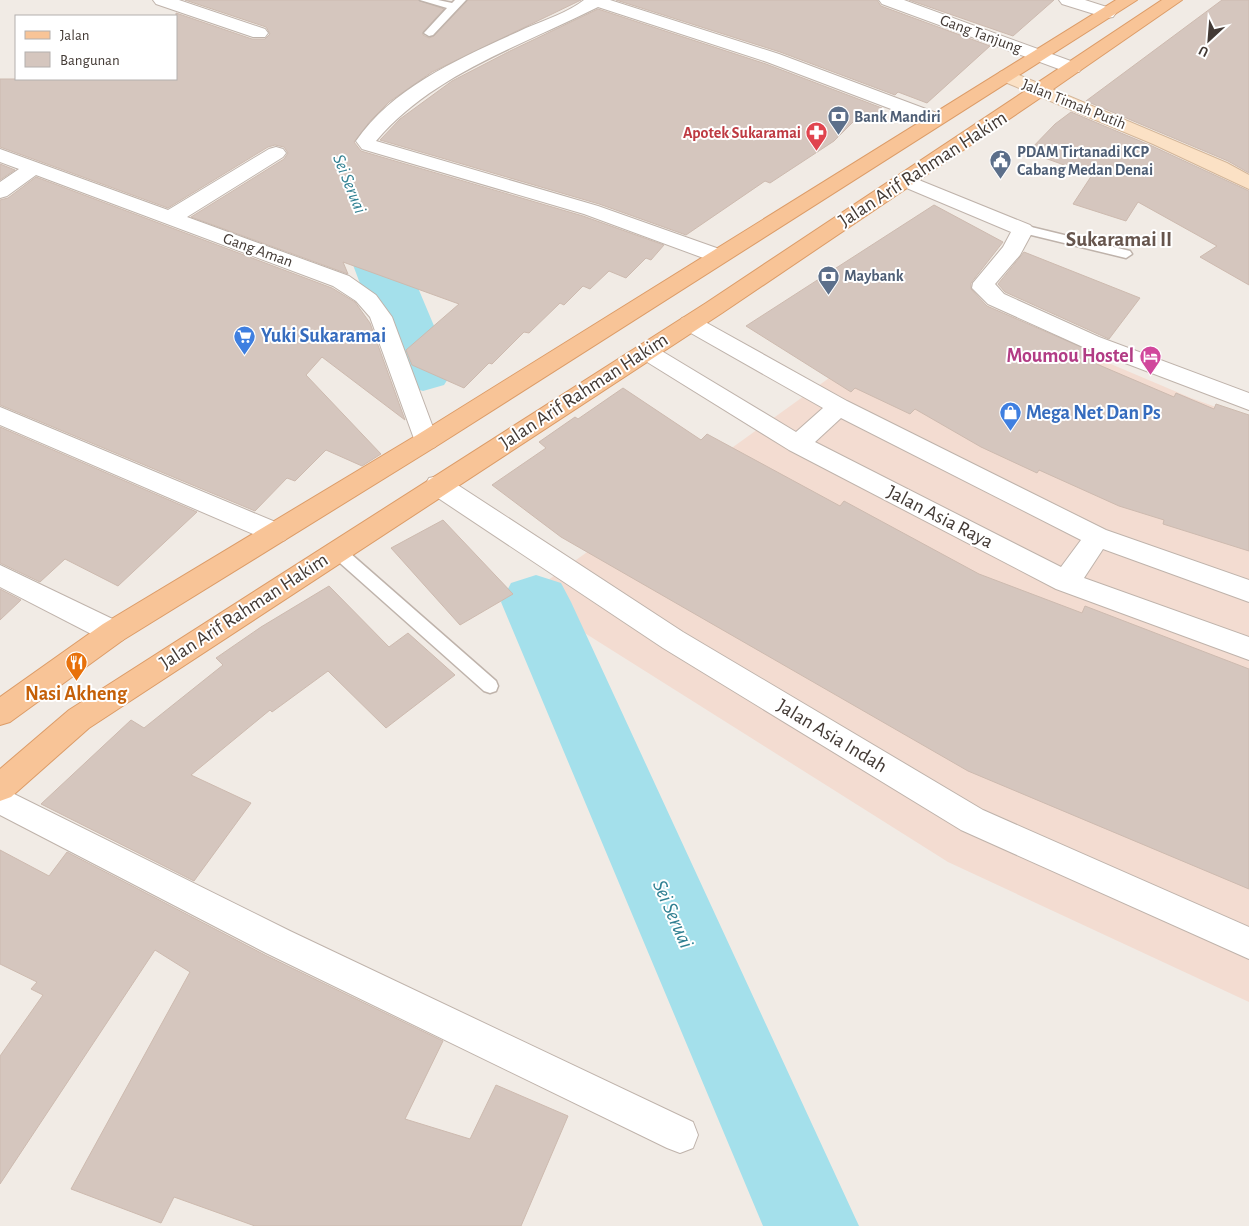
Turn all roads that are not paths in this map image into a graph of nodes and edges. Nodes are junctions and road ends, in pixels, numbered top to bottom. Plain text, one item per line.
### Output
1 (162, 0) edge
2 (425, 0) edge
3 (596, 0) edge
4 (888, 0) edge
5 (1068, 0) edge
6 (1128, 0) edge
7 (1174, 0) edge
8 (458, 3) edge
9 (1107, 13) junction
10 (259, 32) dead end
11 (429, 33) dead end
12 (1041, 56) junction
13 (1073, 68) junction
14 (1007, 76) junction
15 (1040, 92) junction
16 (936, 119) junction
17 (276, 153) dead end
18 (0, 154) edge
19 (34, 167) junction
20 (904, 180) junction
21 (1249, 183) edge
22 (0, 192) edge
23 (170, 218) junction
24 (1022, 229) junction
25 (1126, 254) dead end
26 (717, 256) junction
27 (690, 323) junction
28 (647, 352) junction
29 (1249, 402) edge
30 (839, 406) junction
31 (0, 415) edge
32 (426, 441) junction
33 (798, 444) junction
34 (438, 485) junction
35 (276, 533) junction
36 (1097, 537) junction
37 (337, 550) junction
38 (0, 575) edge
39 (1066, 582) junction
40 (1249, 591) edge
41 (113, 632) junction
42 (1249, 649) edge
43 (490, 686) dead end
44 (0, 713) edge
45 (0, 788) edge
46 (0, 800) edge
47 (1249, 943) edge
48 (680, 1134) dead end

1 - 10 street
2 - 8 lane
3 - 16 street
3 - 26 street
4 - 12 street, Gang Tanjung
5 - 9 street
6 - 9 main road, Jalan Arif Rahman Hakim
7 - 13 main road, Jalan Arif Rahman Hakim
8 - 11 lane
9 - 12 main road, Jalan Arif Rahman Hakim
12 - 13 street, Gang Tanjung
12 - 14 main road, Jalan Arif Rahman Hakim
13 - 15 main road, Jalan Arif Rahman Hakim
14 - 15 main road, Jalan Timah Putih
14 - 16 main road, Jalan Arif Rahman Hakim
15 - 20 main road, Jalan Arif Rahman Hakim
15 - 21 main road, Jalan Timah Putih
16 - 26 main road, Jalan Arif Rahman Hakim
17 - 23 street
18 - 19 street, Gang Aman
19 - 22 street
19 - 23 street, Gang Aman
20 - 24 street
20 - 27 main road, Jalan Arif Rahman Hakim
23 - 32 street, Gang Aman
24 - 25 lane
24 - 29 street
26 - 32 main road, Jalan Arif Rahman Hakim
27 - 28 main road, Jalan Arif Rahman Hakim
27 - 30 street
28 - 33 street, Jalan Asia Raya
28 - 34 main road, Jalan Arif Rahman Hakim
30 - 33 street
30 - 36 street
31 - 35 street
32 - 35 main road, Jalan Arif Rahman Hakim
33 - 39 street, Jalan Asia Raya
34 - 37 main road, Jalan Arif Rahman Hakim
34 - 47 street, Jalan Asia Indah
35 - 41 main road, Jalan Arif Rahman Hakim
36 - 39 street
36 - 40 street
37 - 43 lane
37 - 45 main road, Jalan Arif Rahman Hakim
38 - 41 street
39 - 42 street, Jalan Asia Raya
41 - 44 main road, Jalan Arif Rahman Hakim
46 - 48 street

